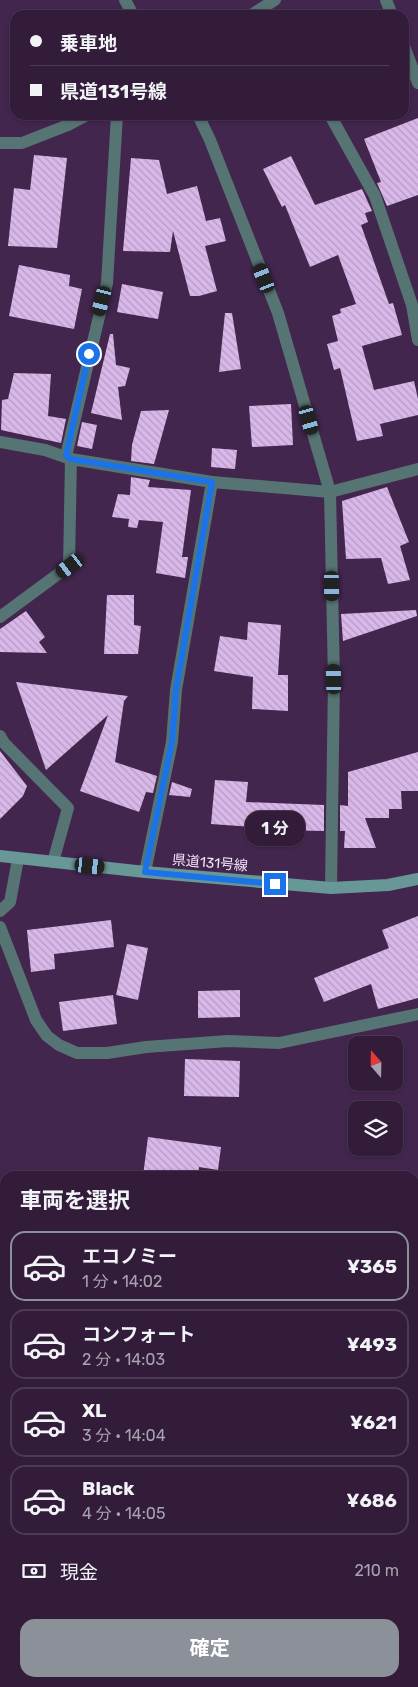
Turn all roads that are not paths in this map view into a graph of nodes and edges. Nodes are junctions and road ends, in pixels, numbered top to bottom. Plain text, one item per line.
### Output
1 (409, 59) edge
2 (418, 82) edge
3 (78, 120) edge
4 (117, 120) edge
5 (200, 120) edge
6 (333, 120) edge
7 (0, 144) edge
8 (415, 304) edge
9 (418, 340) edge
10 (0, 442) edge
11 (68, 457) junction
12 (418, 469) edge
13 (212, 482) junction
14 (330, 492) junction
15 (0, 617) edge
16 (0, 736) edge
17 (0, 856) edge
18 (18, 859) junction
19 (53, 862) junction
20 (145, 872) junction
21 (418, 879) edge
22 (331, 888) junction
23 (0, 911) edge
24 (0, 928) edge
25 (418, 1014) edge

1 - 2 street
3 - 7 street
4 - 11 street
5 - 14 street
6 - 8 street
8 - 9 street
10 - 11 street
11 - 13 street
11 - 15 street
12 - 14 street
13 - 14 street
13 - 20 street
14 - 22 street
16 - 19 street
17 - 18 main road, 県道131号線
18 - 19 main road, 県道131号線
18 - 23 street
19 - 20 main road, 県道131号線
20 - 22 main road, 県道131号線
21 - 22 main road, 県道131号線
24 - 25 street

